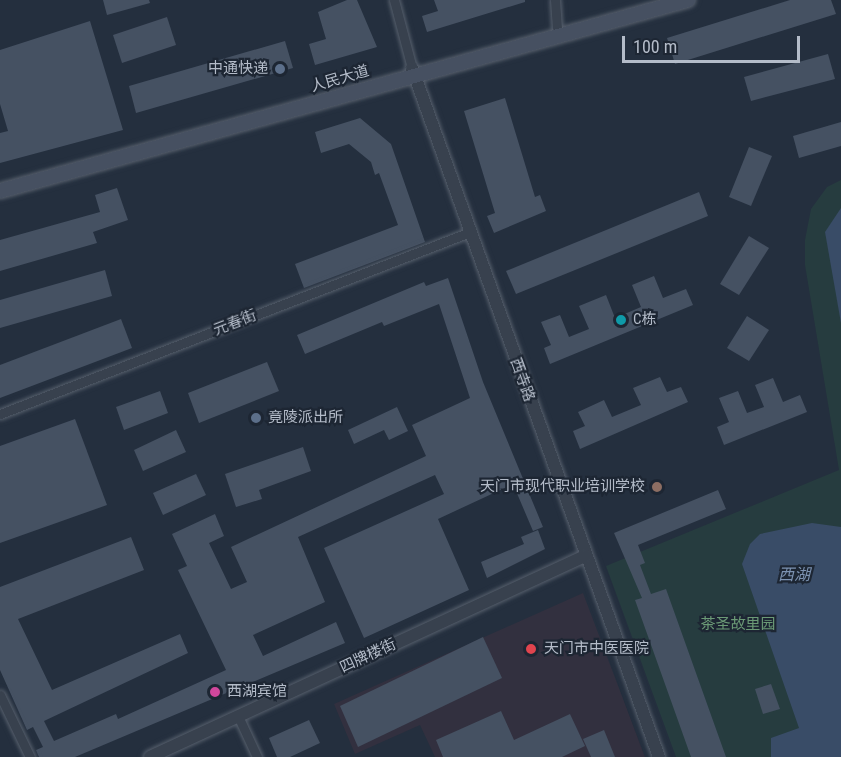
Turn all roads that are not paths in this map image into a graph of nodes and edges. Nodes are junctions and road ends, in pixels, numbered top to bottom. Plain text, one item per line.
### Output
1 (394, 0) edge
2 (555, 0) edge
3 (656, 0) edge
4 (688, 0) edge
5 (557, 27) junction
6 (413, 72) junction
7 (0, 184) edge
8 (0, 191) edge
9 (470, 232) junction
10 (0, 414) edge
11 (586, 556) junction
12 (0, 695) edge
13 (238, 716) junction
14 (30, 757) edge
15 (150, 757) edge
16 (257, 757) edge
17 (658, 757) edge

1 - 6 street, 西寺路
2 - 5 street
3 - 5 main road, 人民大道
4 - 6 main road, 人民大道
5 - 6 main road, 人民大道
6 - 7 main road, 人民大道
6 - 8 main road, 人民大道
6 - 9 street, 西寺路
9 - 10 street, 元春街
9 - 11 street, 西寺路
11 - 13 street, 四牌楼街
11 - 17 street, 西寺路
12 - 14 street
13 - 15 street, 四牌楼街
13 - 16 street

